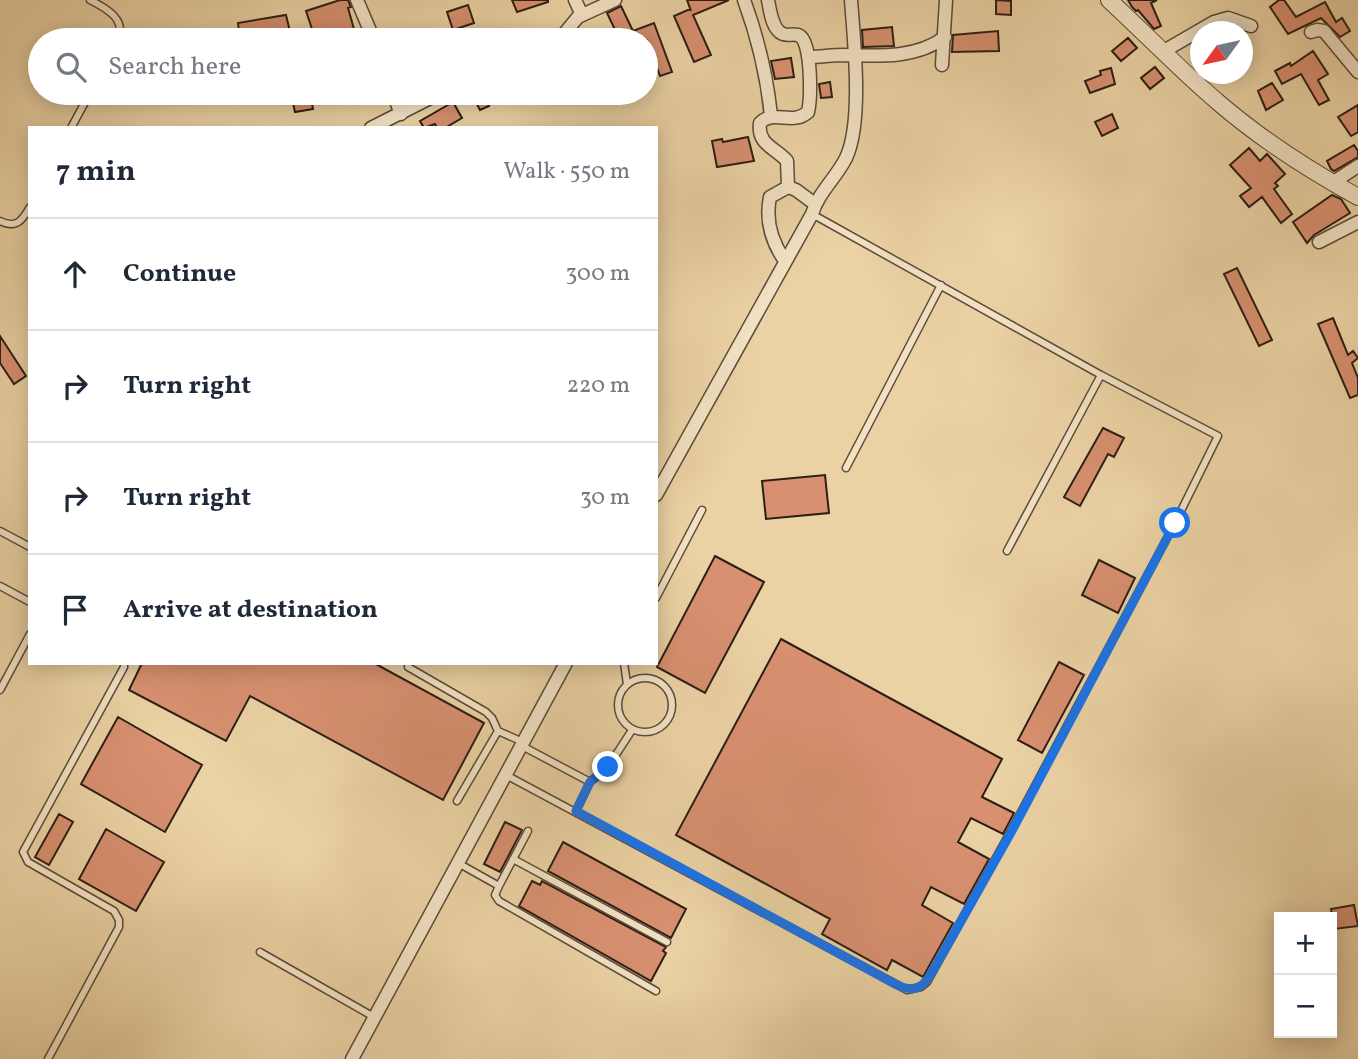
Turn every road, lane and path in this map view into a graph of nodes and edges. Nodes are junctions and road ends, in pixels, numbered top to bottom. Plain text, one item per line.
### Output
1 (90, 0) edge
2 (356, 0) edge
3 (575, 0) edge
4 (615, 0) edge
5 (744, 0) edge
6 (768, 0) edge
7 (852, 0) edge
8 (946, 0) edge
9 (1109, 0) edge
10 (582, 15) junction
11 (1218, 21) edge
12 (1237, 21) edge
13 (121, 28) edge
14 (369, 28) edge
15 (568, 28) edge
16 (1311, 32) dead end
17 (1190, 36) edge
18 (945, 37) junction
19 (1164, 51) junction
20 (809, 57) junction
21 (855, 57) junction
22 (942, 65) dead end
23 (1358, 72) edge
24 (83, 105) edge
25 (398, 105) edge
26 (418, 105) edge
27 (401, 114) junction
28 (771, 117) junction
29 (72, 126) edge
30 (375, 126) edge
31 (1358, 166) edge
32 (1332, 183) junction
33 (788, 187) junction
34 (1358, 197) edge
35 (813, 209) junction
36 (28, 211) edge
37 (0, 221) edge
38 (1358, 222) edge
39 (1319, 242) dead end
40 (785, 261) junction
41 (941, 285) junction
42 (1101, 375) junction
43 (846, 468) dead end
44 (658, 491) edge
45 (702, 510) dead end
46 (0, 531) edge
47 (28, 546) edge
48 (1007, 551) dead end
49 (0, 586) edge
50 (658, 594) edge
51 (28, 601) edge
52 (28, 639) edge
53 (124, 665) edge
54 (565, 665) edge
55 (624, 665) edge
56 (408, 667) dead end
57 (627, 684) junction
58 (0, 690) edge
59 (632, 730) junction
60 (498, 731) junction
61 (522, 744) junction
62 (506, 775) junction
63 (590, 782) junction
64 (457, 801) dead end
65 (576, 811) junction
66 (528, 831) dead end
67 (513, 859) junction
68 (458, 863) junction
69 (499, 886) junction
70 (667, 942) dead end
71 (260, 952) dead end
72 (656, 991) dead end
73 (374, 1017) junction
74 (48, 1059) edge
75 (352, 1059) edge

1 - 13 lane
2 - 14 street
3 - 10 street
4 - 10 street
5 - 28 street
6 - 20 street
7 - 21 street
8 - 18 street
9 - 19 street
10 - 15 street
11 - 12 street
16 - 23 street
17 - 19 street
18 - 21 street
18 - 22 street
19 - 32 street
20 - 21 street
20 - 28 street
21 - 35 street
24 - 29 lane
25 - 27 street
26 - 27 street
27 - 30 street
28 - 33 street
31 - 32 street
32 - 34 street
33 - 35 street
33 - 40 street
35 - 40 street
35 - 41 lane
36 - 37 lane
38 - 39 street
40 - 44 street
41 - 42 lane
41 - 43 lane
42 - 48 lane
42 - 65 lane
45 - 50 lane
46 - 47 lane
49 - 51 lane
52 - 58 lane
53 - 74 lane
54 - 61 street
55 - 57 lane
56 - 60 lane
57 - 59 lane
57 - 59 lane
59 - 63 lane
60 - 61 lane
60 - 64 lane
61 - 62 street
61 - 63 lane
62 - 65 lane
62 - 68 street
63 - 65 lane
66 - 67 lane
67 - 69 lane
67 - 70 lane
68 - 69 lane
68 - 73 street
69 - 72 lane
71 - 73 lane
73 - 75 street

